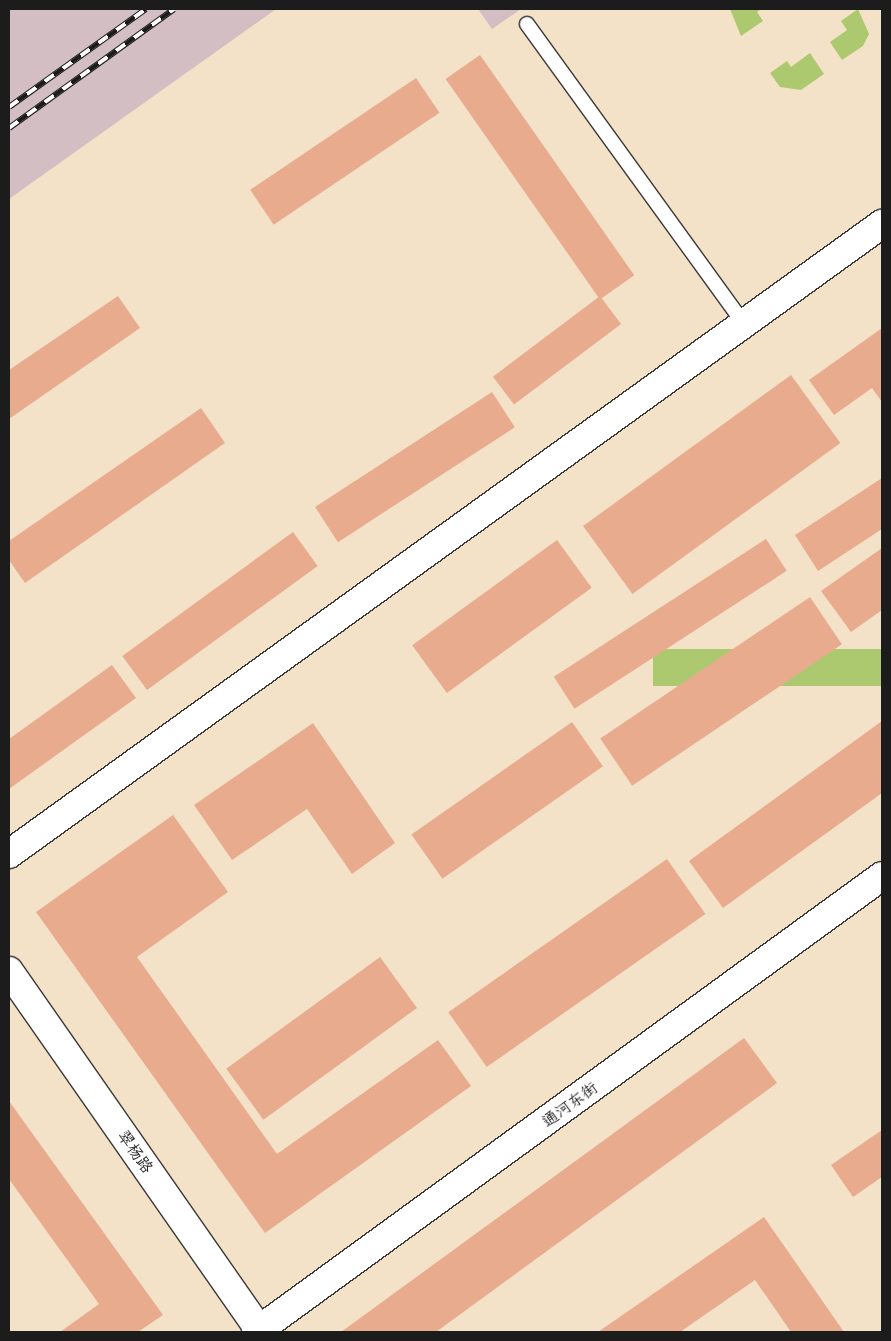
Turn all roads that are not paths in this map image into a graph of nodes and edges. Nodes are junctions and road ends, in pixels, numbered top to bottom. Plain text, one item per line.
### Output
1 (527, 24) dead end
2 (882, 224) edge
3 (744, 324) junction
4 (9, 854) edge
5 (882, 876) edge
6 (9, 971) edge
7 (259, 1332) edge

1 - 3 lane
2 - 3 main road
3 - 4 main road
5 - 7 main road, 通河东街
6 - 7 main road, 翠杨路

